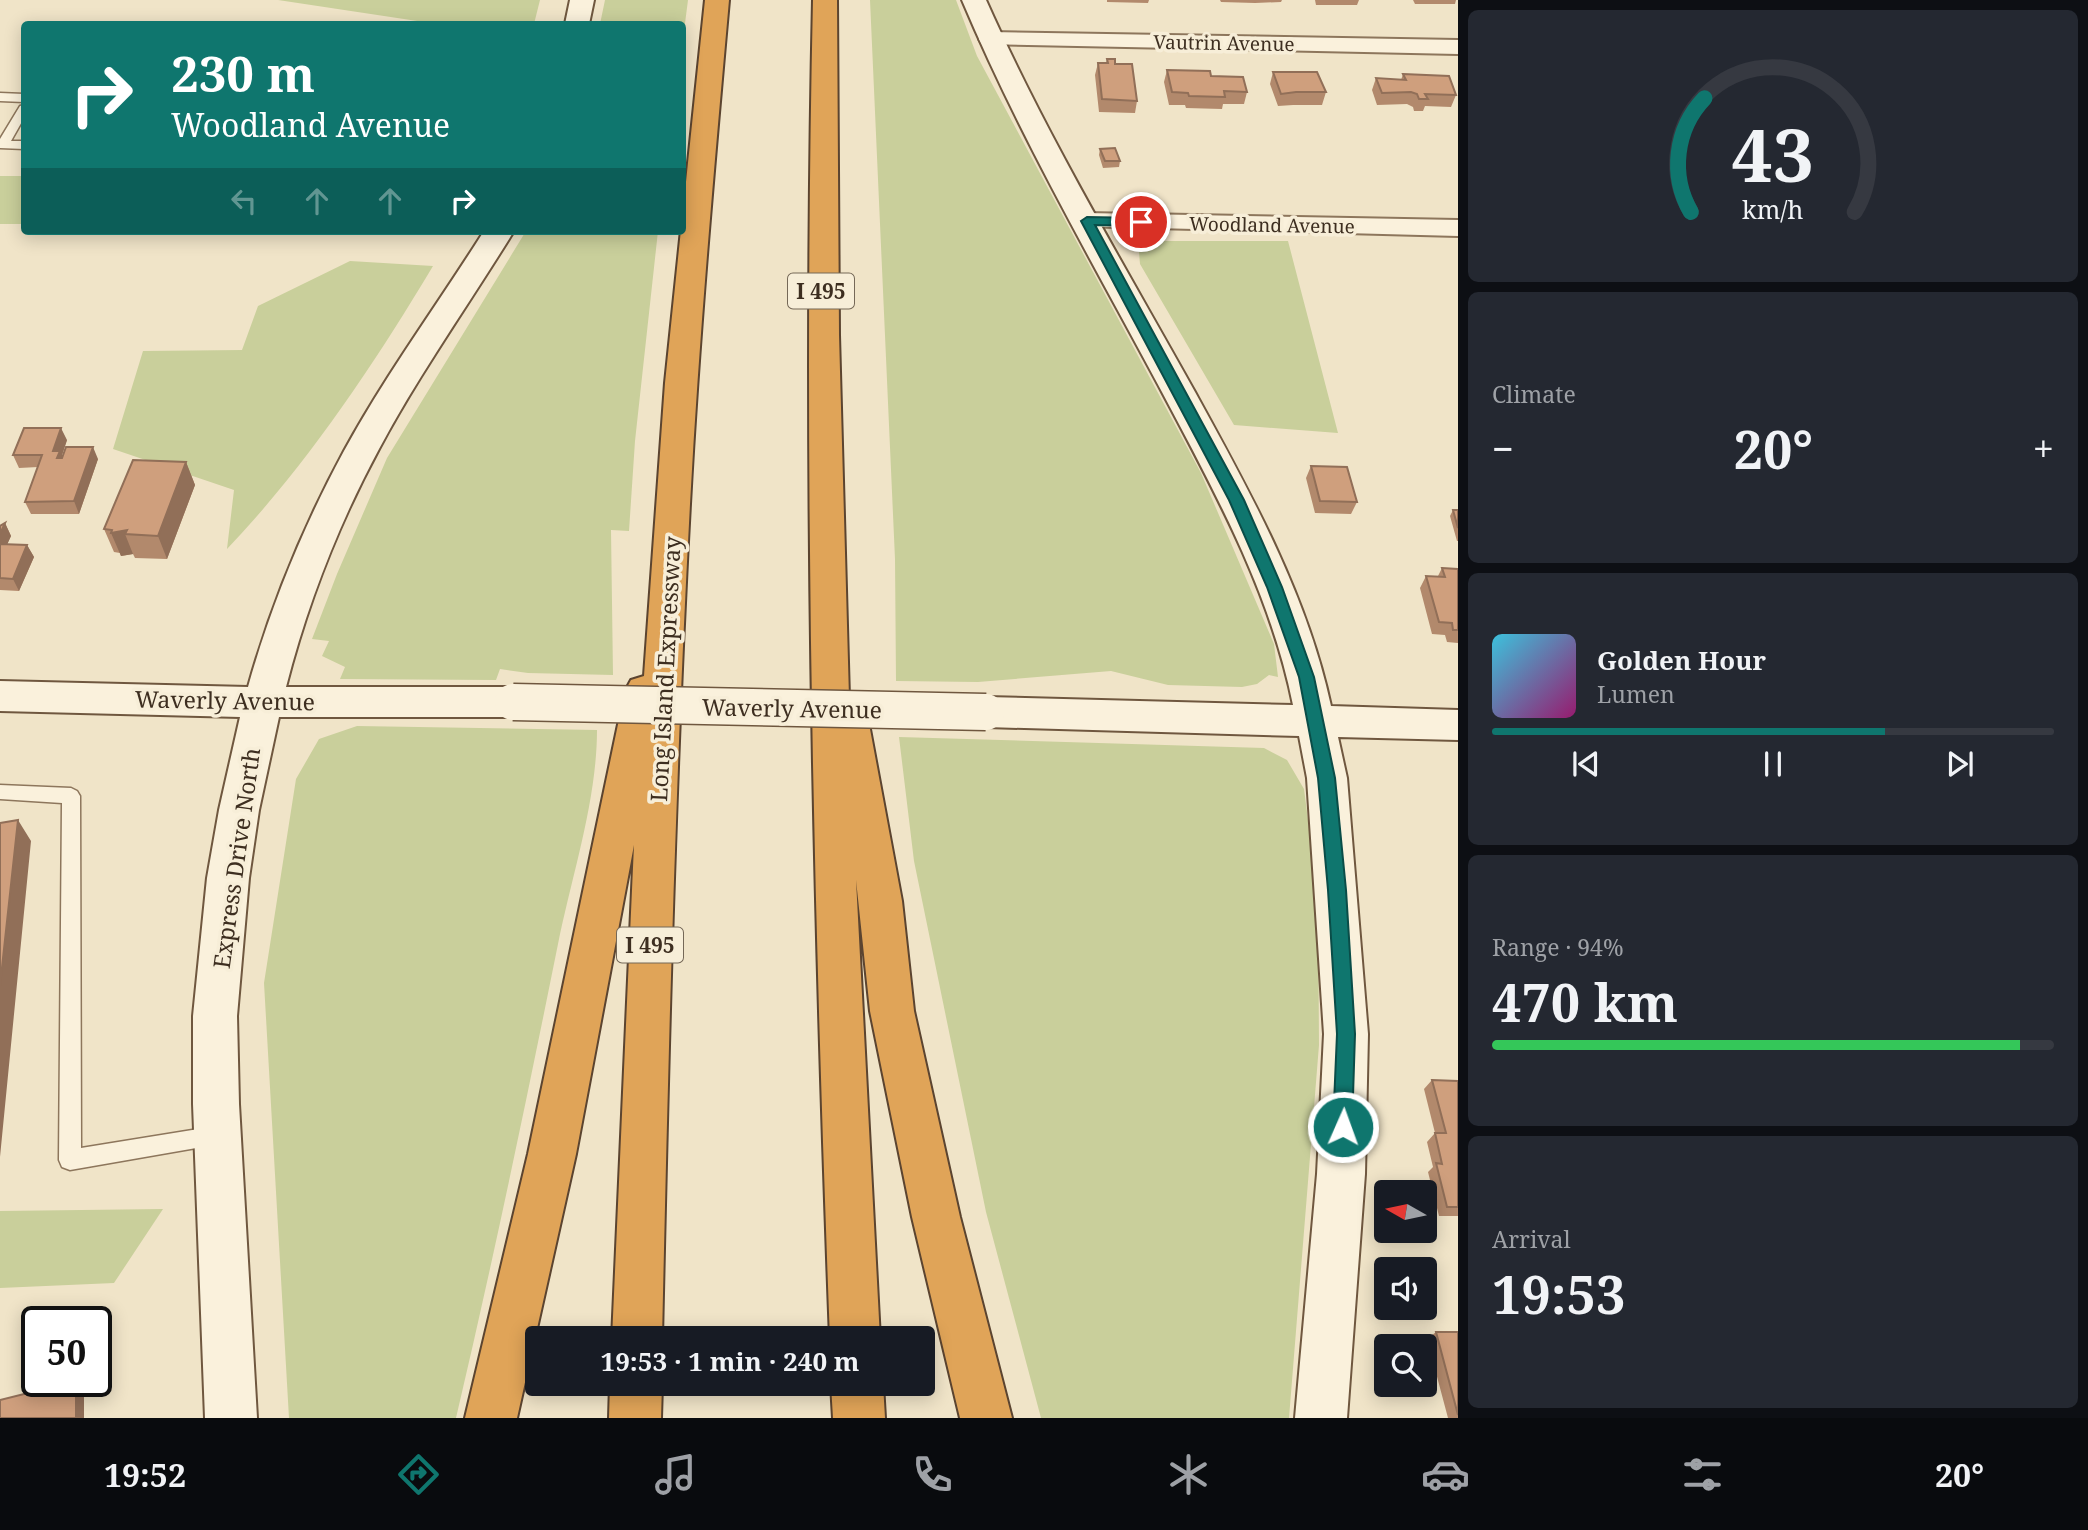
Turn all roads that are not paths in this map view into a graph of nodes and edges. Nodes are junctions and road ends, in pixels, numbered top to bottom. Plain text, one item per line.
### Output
1 (582, 0) edge
2 (717, 0) edge
3 (825, 0) edge
4 (974, 0) edge
5 (578, 21) edge
6 (990, 39) junction
7 (1458, 47) edge
8 (0, 97) edge
9 (21, 98) edge
10 (21, 114) edge
11 (1, 144) edge
12 (21, 145) edge
13 (1087, 221) junction
14 (1458, 228) edge
15 (496, 235) edge
16 (671, 551) junction
17 (825, 581) junction
18 (0, 696) edge
19 (262, 702) junction
20 (1316, 722) junction
21 (1458, 725) edge
22 (0, 792) edge
23 (217, 1136) junction
24 (637, 1326) edge
25 (854, 1326) edge
26 (636, 1396) edge
27 (858, 1396) edge
28 (231, 1418) edge
29 (491, 1418) edge
30 (635, 1418) edge
31 (859, 1418) edge
32 (986, 1418) edge
33 (1321, 1418) edge

1 - 5 main road
2 - 16 highway, Long Island Expressway / I 495
3 - 17 highway, I 495
4 - 6 main road
6 - 7 street, Vautrin Avenue
6 - 13 main road
8 - 9 lane
10 - 11 lane
11 - 12 lane
13 - 14 street, Woodland Avenue
13 - 20 main road
15 - 19 main road, Express Drive North
16 - 24 highway, Long Island Expressway / I 495
16 - 29 highway
17 - 25 highway, I 495
17 - 32 highway
18 - 19 main road, Waverly Avenue
19 - 20 main road, Waverly Avenue, bridge
19 - 23 main road, Express Drive North
20 - 21 main road, Waverly Avenue
20 - 33 main road
22 - 23 lane
23 - 28 main road, Express Drive North
26 - 30 highway
27 - 31 highway

